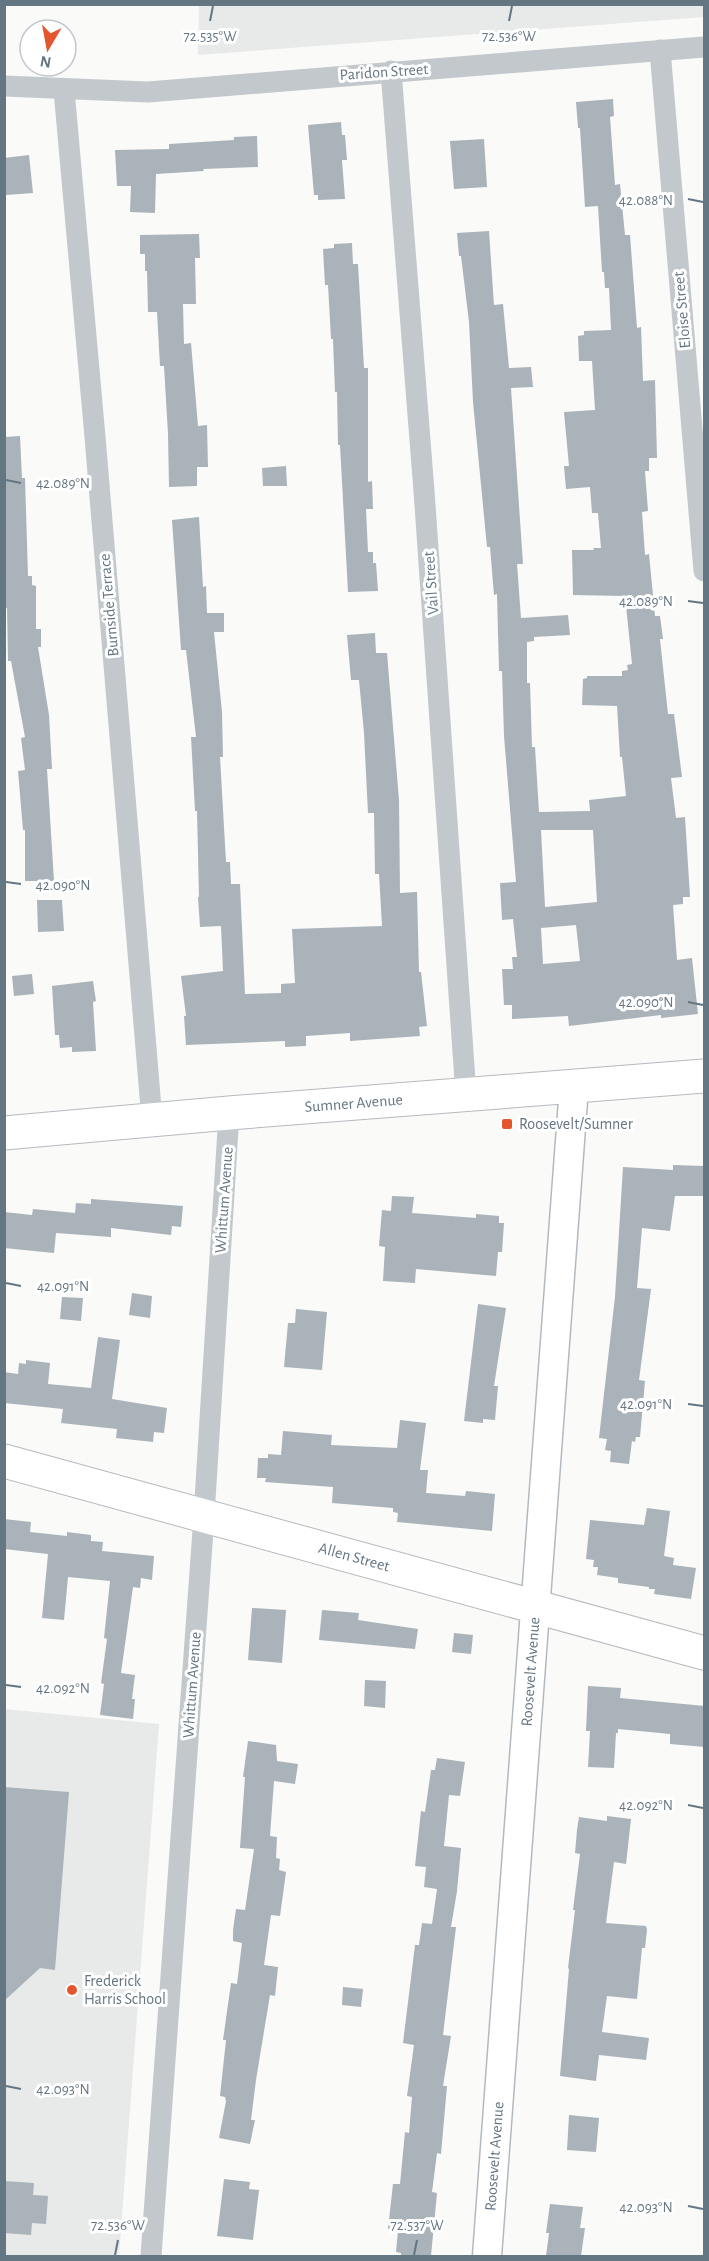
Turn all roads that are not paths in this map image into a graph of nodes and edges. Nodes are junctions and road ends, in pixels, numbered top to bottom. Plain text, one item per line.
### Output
1 (705, 47) edge
2 (660, 50) junction
3 (391, 71) junction
4 (4, 86) edge
5 (64, 90) junction
6 (705, 571) edge
7 (705, 1076) edge
8 (574, 1087) junction
9 (466, 1095) junction
10 (229, 1113) junction
11 (152, 1120) junction
12 (4, 1133) edge
13 (4, 1461) edge
14 (204, 1516) junction
15 (536, 1606) junction
16 (705, 1653) edge
17 (151, 2256) edge
18 (487, 2256) edge

1 - 2 street, Paridon Street
2 - 3 street, Paridon Street
2 - 6 street, Eloise Street
3 - 5 street, Paridon Street
3 - 9 street, Vail Street
4 - 5 street, Paridon Street
5 - 11 street, Burnside Terrace
7 - 8 main road, Sumner Avenue
8 - 9 main road, Sumner Avenue
8 - 15 street, Roosevelt Avenue
9 - 10 main road, Sumner Avenue
10 - 11 main road, Sumner Avenue
10 - 14 street, Whittum Avenue
11 - 12 main road, Sumner Avenue
13 - 14 main road, Allen Street
14 - 15 main road, Allen Street
14 - 17 street, Whittum Avenue
15 - 16 main road, Allen Street
15 - 18 street, Roosevelt Avenue

